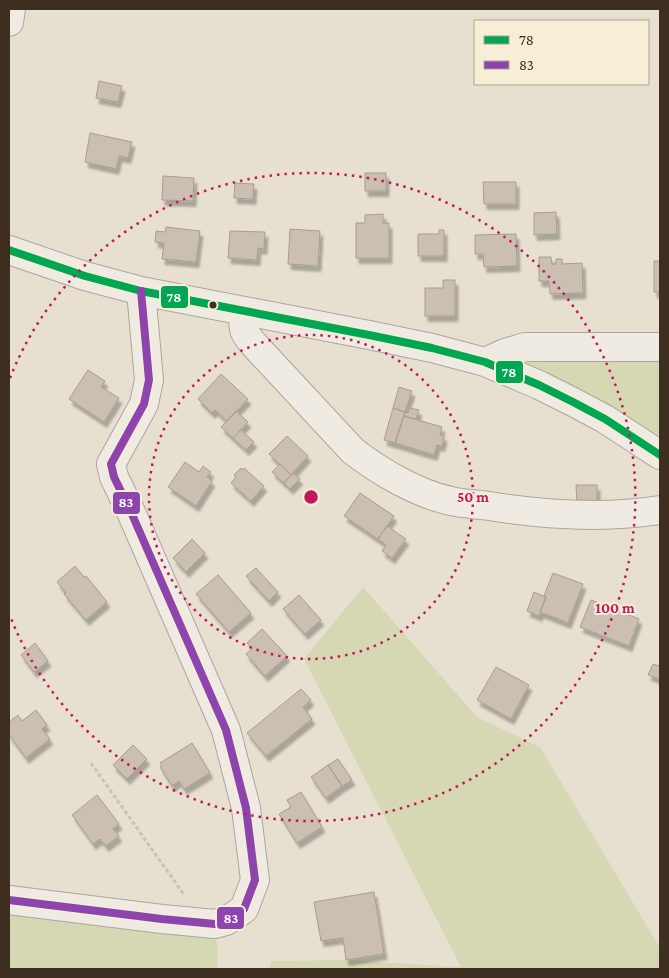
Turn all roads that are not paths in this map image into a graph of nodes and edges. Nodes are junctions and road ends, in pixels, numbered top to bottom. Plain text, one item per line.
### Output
1 (11, 9) edge
2 (9, 22) edge
3 (9, 250) edge
4 (141, 290) junction
5 (244, 312) junction
6 (660, 347) edge
7 (484, 362) junction
8 (660, 455) edge
9 (660, 510) edge
10 (9, 900) edge

1 - 2 street
3 - 4 street
4 - 5 street
4 - 10 street
5 - 7 street
5 - 9 street
6 - 7 street
7 - 8 street

